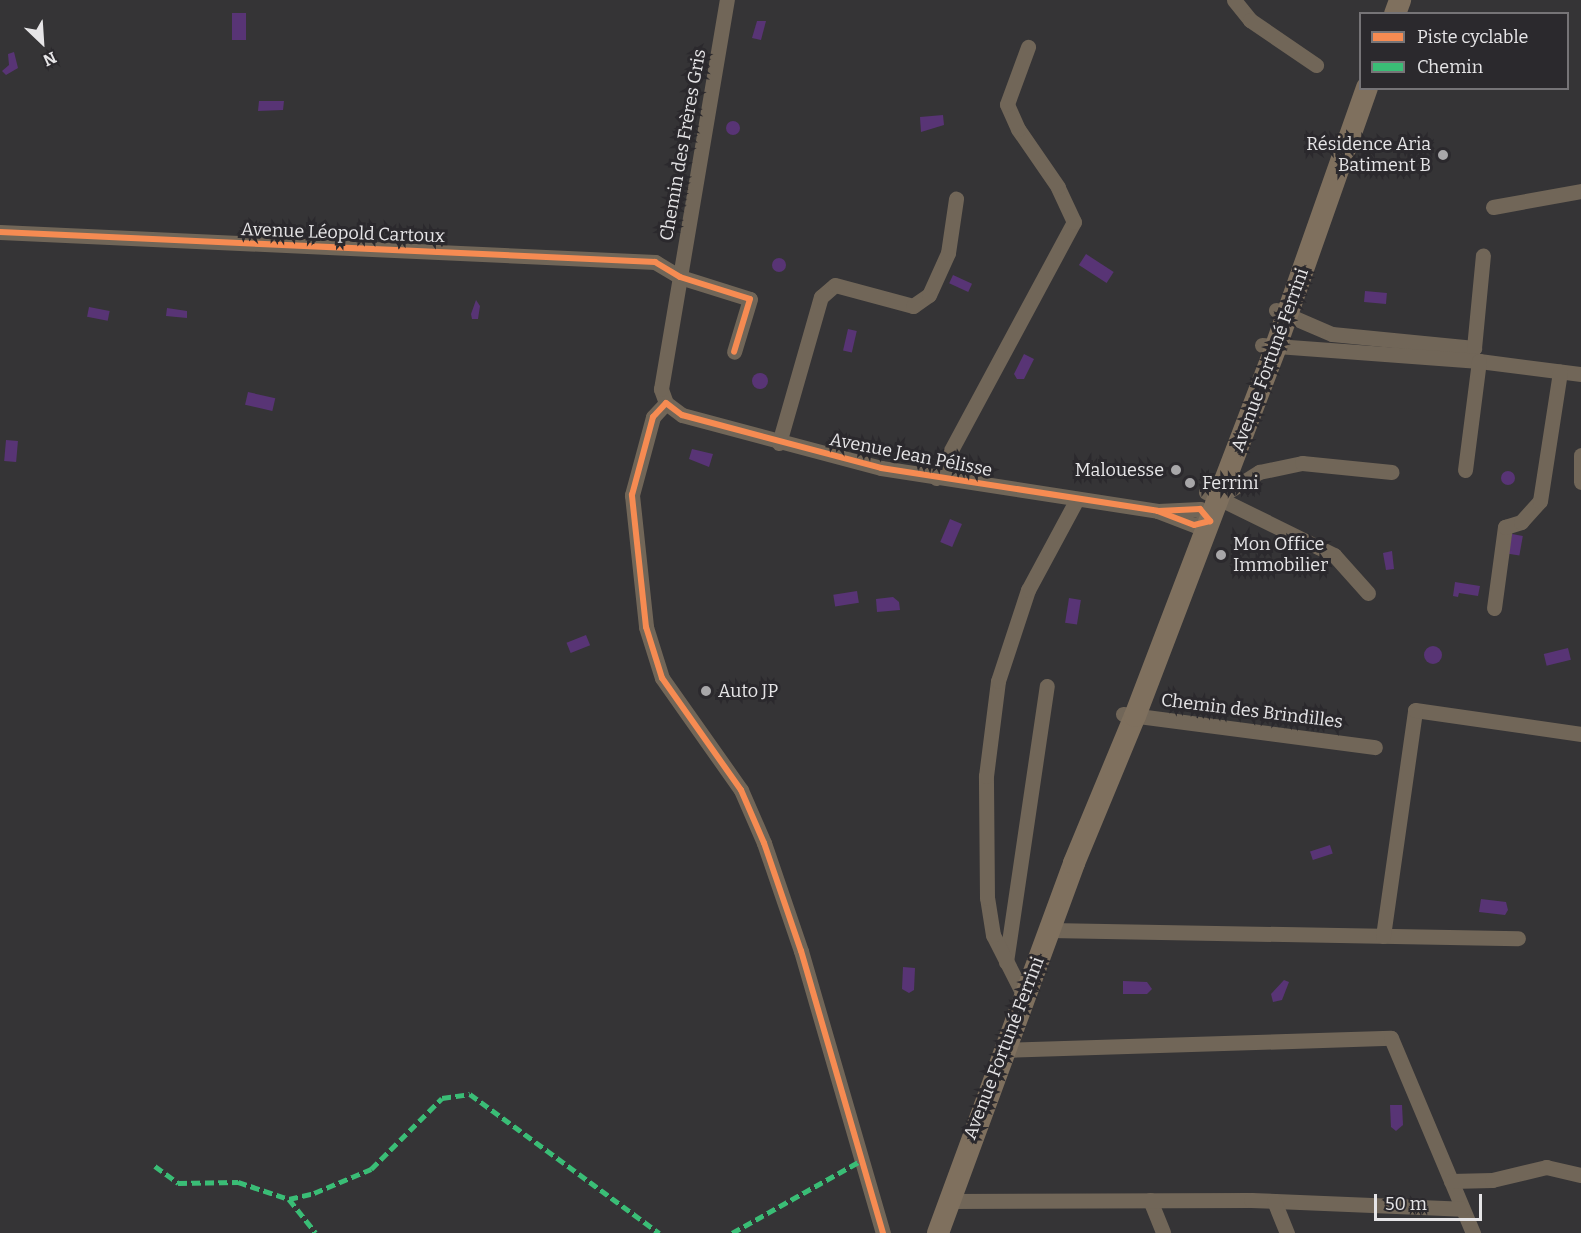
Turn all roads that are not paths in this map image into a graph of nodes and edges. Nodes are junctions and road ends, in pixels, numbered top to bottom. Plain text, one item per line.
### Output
1 (727, 0) edge
2 (1234, 0) edge
3 (1028, 47) dead end
4 (1316, 65) dead end
5 (1366, 90) edge
6 (1581, 191) edge
7 (956, 200) dead end
8 (1493, 207) dead end
9 (0, 232) edge
10 (1483, 255) dead end
11 (681, 277) junction
12 (1281, 313) junction
13 (1269, 346) junction
14 (734, 352) dead end
15 (1479, 361) junction
16 (1560, 372) junction
17 (1581, 374) edge
18 (666, 403) junction
19 (779, 443) junction
20 (1581, 455) edge
21 (1464, 470) dead end
22 (1392, 472) dead end
23 (936, 478) junction
24 (1581, 482) edge
25 (1077, 499) junction
26 (1205, 509) junction
27 (1368, 593) dead end
28 (1494, 608) dead end
29 (1047, 687) dead end
30 (1129, 715) junction
31 (1581, 734) edge
32 (1375, 747) dead end
33 (1049, 930) junction
34 (1383, 936) junction
35 (1518, 938) dead end
36 (1006, 962) junction
37 (1024, 996) junction
38 (1004, 1050) junction
39 (1581, 1175) edge
40 (1451, 1181) junction
41 (1150, 1200) junction
42 (948, 1201) junction
43 (1274, 1201) junction
44 (1462, 1209) junction
45 (883, 1233) edge
46 (938, 1233) edge
47 (1162, 1233) edge
48 (1287, 1233) edge
49 (1473, 1233) edge

1 - 11 street, Chemin des Frères Gris
2 - 4 street
3 - 23 street
5 - 12 main road, Avenue Fortuné Ferrini
6 - 8 street
7 - 19 street
9 - 11 street, Avenue Léopold Cartoux
10 - 12 street
11 - 14 street, Avenue Léopold Cartoux
11 - 18 street, Chemin des Frères Gris
12 - 13 main road, Avenue Fortuné Ferrini
13 - 15 street
13 - 26 main road, Avenue Fortuné Ferrini
15 - 16 street
15 - 21 street
16 - 17 street
16 - 28 street
18 - 19 street, Avenue Jean Pélisse
18 - 45 street
19 - 23 street, Avenue Jean Pélisse
20 - 24 street
22 - 26 street
23 - 25 street, Avenue Jean Pélisse
25 - 26 street, Avenue Jean Pélisse
25 - 36 street
26 - 27 street
26 - 30 main road, Avenue Fortuné Ferrini
29 - 36 street
30 - 32 street, Chemin des Brindilles
30 - 33 main road, Avenue Fortuné Ferrini
31 - 34 street
33 - 34 street
33 - 37 main road, Avenue Fortuné Ferrini
34 - 35 street
36 - 37 street
37 - 38 main road, Avenue Fortuné Ferrini
38 - 40 street
38 - 42 main road, Avenue Fortuné Ferrini
39 - 40 street
40 - 44 street
41 - 42 street
41 - 43 street
41 - 47 street
42 - 46 main road, Avenue Fortuné Ferrini
43 - 44 street
43 - 48 street
44 - 49 street

